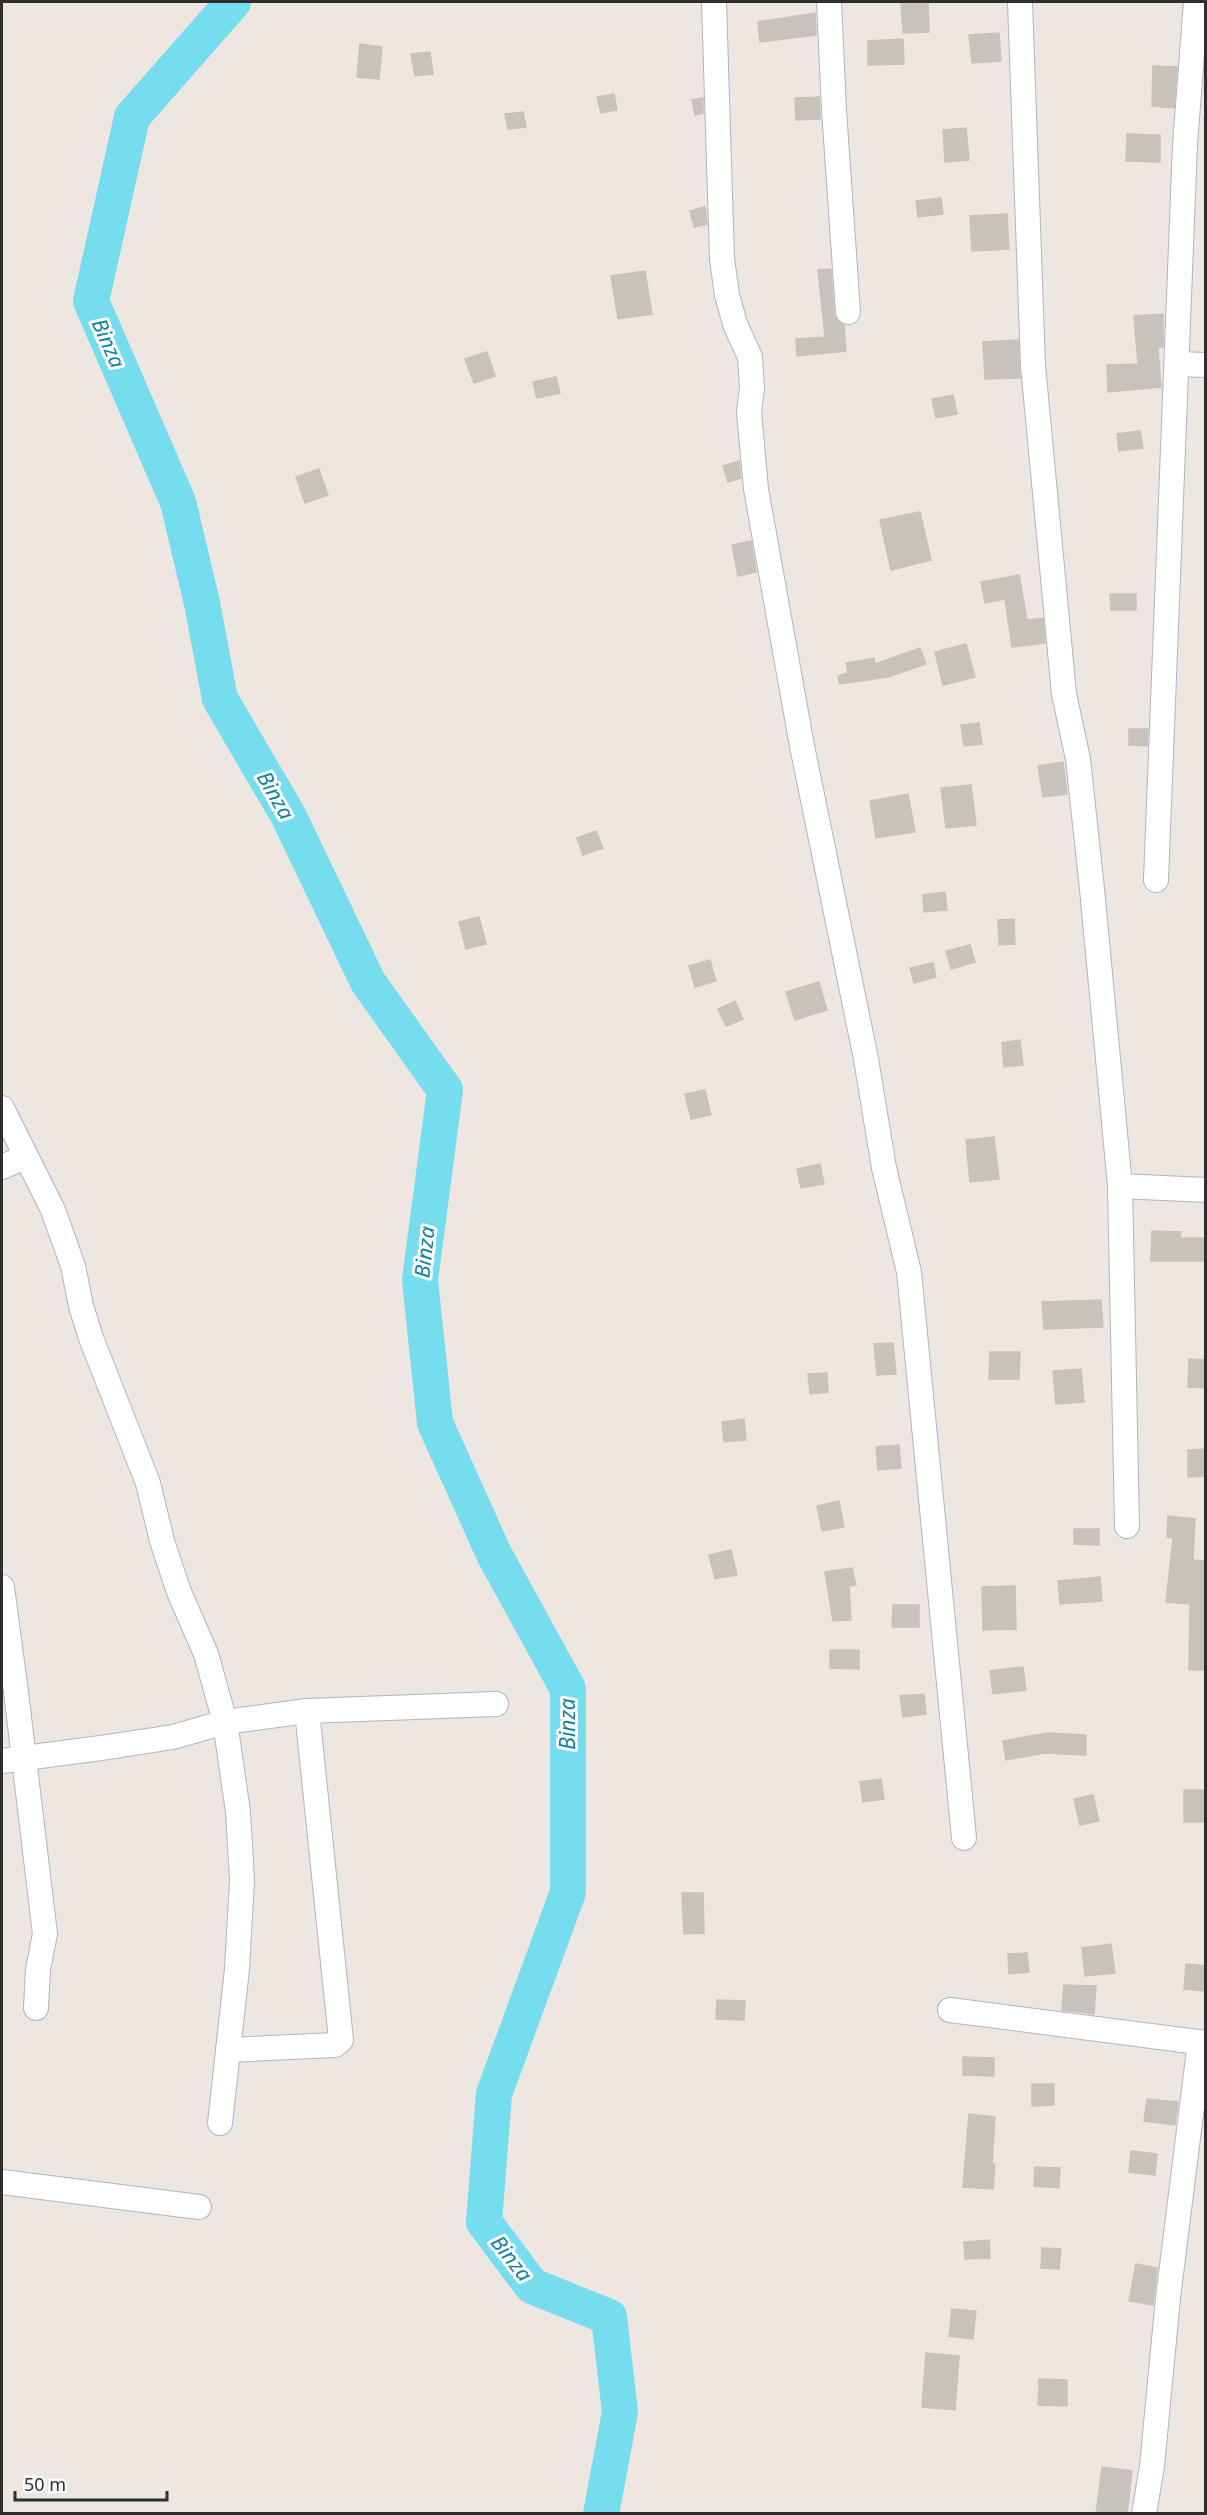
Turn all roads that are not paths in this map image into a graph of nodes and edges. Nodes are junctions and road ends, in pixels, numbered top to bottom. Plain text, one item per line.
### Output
1 (714, 2) edge
2 (830, 2) edge
3 (1020, 2) edge
4 (1196, 2) edge
5 (848, 312) dead end
6 (1177, 364) junction
7 (1206, 365) edge
8 (1156, 880) dead end
9 (2, 1108) edge
10 (25, 1157) junction
11 (2, 1167) edge
12 (1120, 1186) junction
13 (1206, 1190) edge
14 (1126, 1526) dead end
15 (2, 1587) edge
16 (496, 1704) dead end
17 (307, 1710) junction
18 (225, 1722) junction
19 (12, 1759) edge
20 (964, 1838) dead end
21 (36, 2008) dead end
22 (950, 2010) dead end
23 (1203, 2042) edge
24 (228, 2050) junction
25 (220, 2123) dead end
26 (2, 2182) edge
27 (199, 2207) dead end
28 (1144, 2514) edge

1 - 20 street
2 - 5 street
3 - 12 street
4 - 6 street
6 - 7 street
6 - 8 street
9 - 10 street
10 - 11 street
10 - 18 street
12 - 13 street
12 - 14 street
15 - 19 street
16 - 17 street
17 - 18 street
17 - 24 street
18 - 19 street
18 - 24 street
19 - 21 street
22 - 23 street
23 - 28 street
24 - 25 street
26 - 27 street

